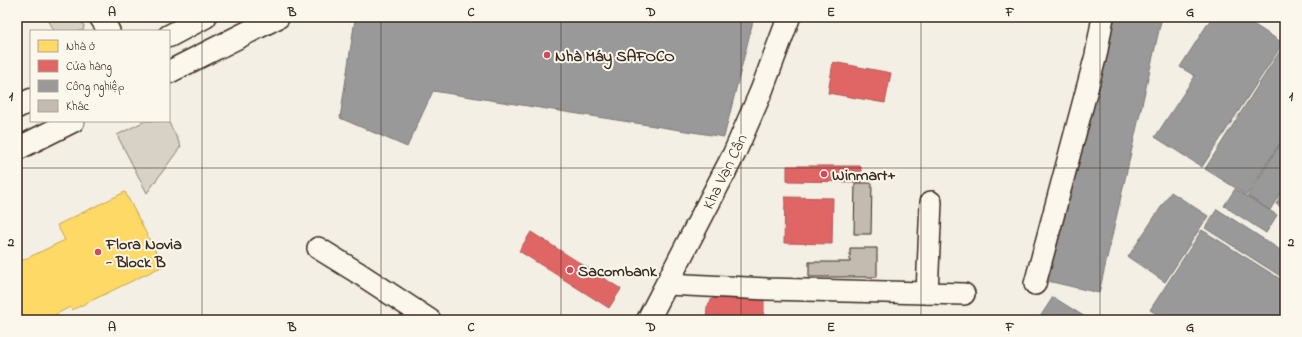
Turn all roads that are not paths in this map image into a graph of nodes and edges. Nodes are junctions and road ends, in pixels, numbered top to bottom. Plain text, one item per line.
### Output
1 (100, 17) edge
2 (205, 17) edge
3 (278, 17) edge
4 (789, 17) edge
5 (1103, 17) edge
6 (107, 30) edge
7 (170, 35) edge
8 (170, 71) edge
9 (30, 100) edge
10 (17, 107) edge
11 (71, 122) edge
12 (17, 149) edge
13 (931, 202) dead end
14 (318, 248) dead end
15 (667, 284) junction
16 (1035, 284) dead end
17 (927, 292) junction
18 (964, 294) dead end
19 (430, 320) edge
20 (648, 320) edge

1 - 6 street
2 - 7 main road
3 - 8 main road
4 - 15 main road, Kha Vạn Cân
5 - 16 street
9 - 10 main road
11 - 12 main road
13 - 17 street
14 - 19 street
15 - 17 street
15 - 20 main road, Kha Vạn Cân
17 - 18 street

